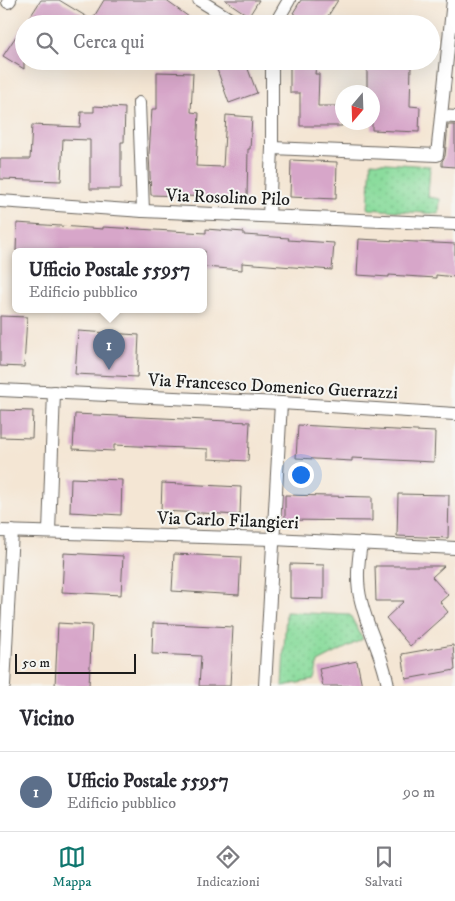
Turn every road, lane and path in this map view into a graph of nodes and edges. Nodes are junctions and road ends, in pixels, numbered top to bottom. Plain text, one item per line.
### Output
1 (198, 0) edge
2 (289, 0) edge
3 (453, 0) edge
4 (223, 15) edge
5 (280, 15) edge
6 (272, 70) edge
7 (139, 103) dead end
8 (441, 116) junction
9 (455, 117) edge
10 (272, 148) junction
11 (0, 201) edge
12 (143, 212) junction
13 (269, 216) junction
14 (455, 224) edge
15 (0, 390) edge
16 (54, 392) junction
17 (281, 403) junction
18 (455, 414) edge
19 (6, 531) edge
20 (49, 532) junction
21 (272, 539) junction
22 (361, 544) junction
23 (455, 548) edge
24 (4, 686) edge
25 (265, 686) edge
26 (388, 686) edge

1 - 4 street
2 - 5 street
3 - 8 street
6 - 10 street
7 - 12 street
8 - 9 street
8 - 10 street
10 - 13 street
11 - 12 street, Via Rosolino Pilo
12 - 13 street, Via Rosolino Pilo
13 - 14 street, Via Rosolino Pilo
15 - 16 street, Via Francesco Domenico Guerrazzi
16 - 17 street, Via Francesco Domenico Guerrazzi
16 - 20 street
17 - 18 street, Via Francesco Domenico Guerrazzi
17 - 21 street
19 - 20 street, Via Carlo Filangieri
19 - 24 street
20 - 21 street, Via Carlo Filangieri
21 - 22 street, Via Carlo Filangieri
21 - 25 street
22 - 23 street, Via Carlo Filangieri
22 - 26 street

